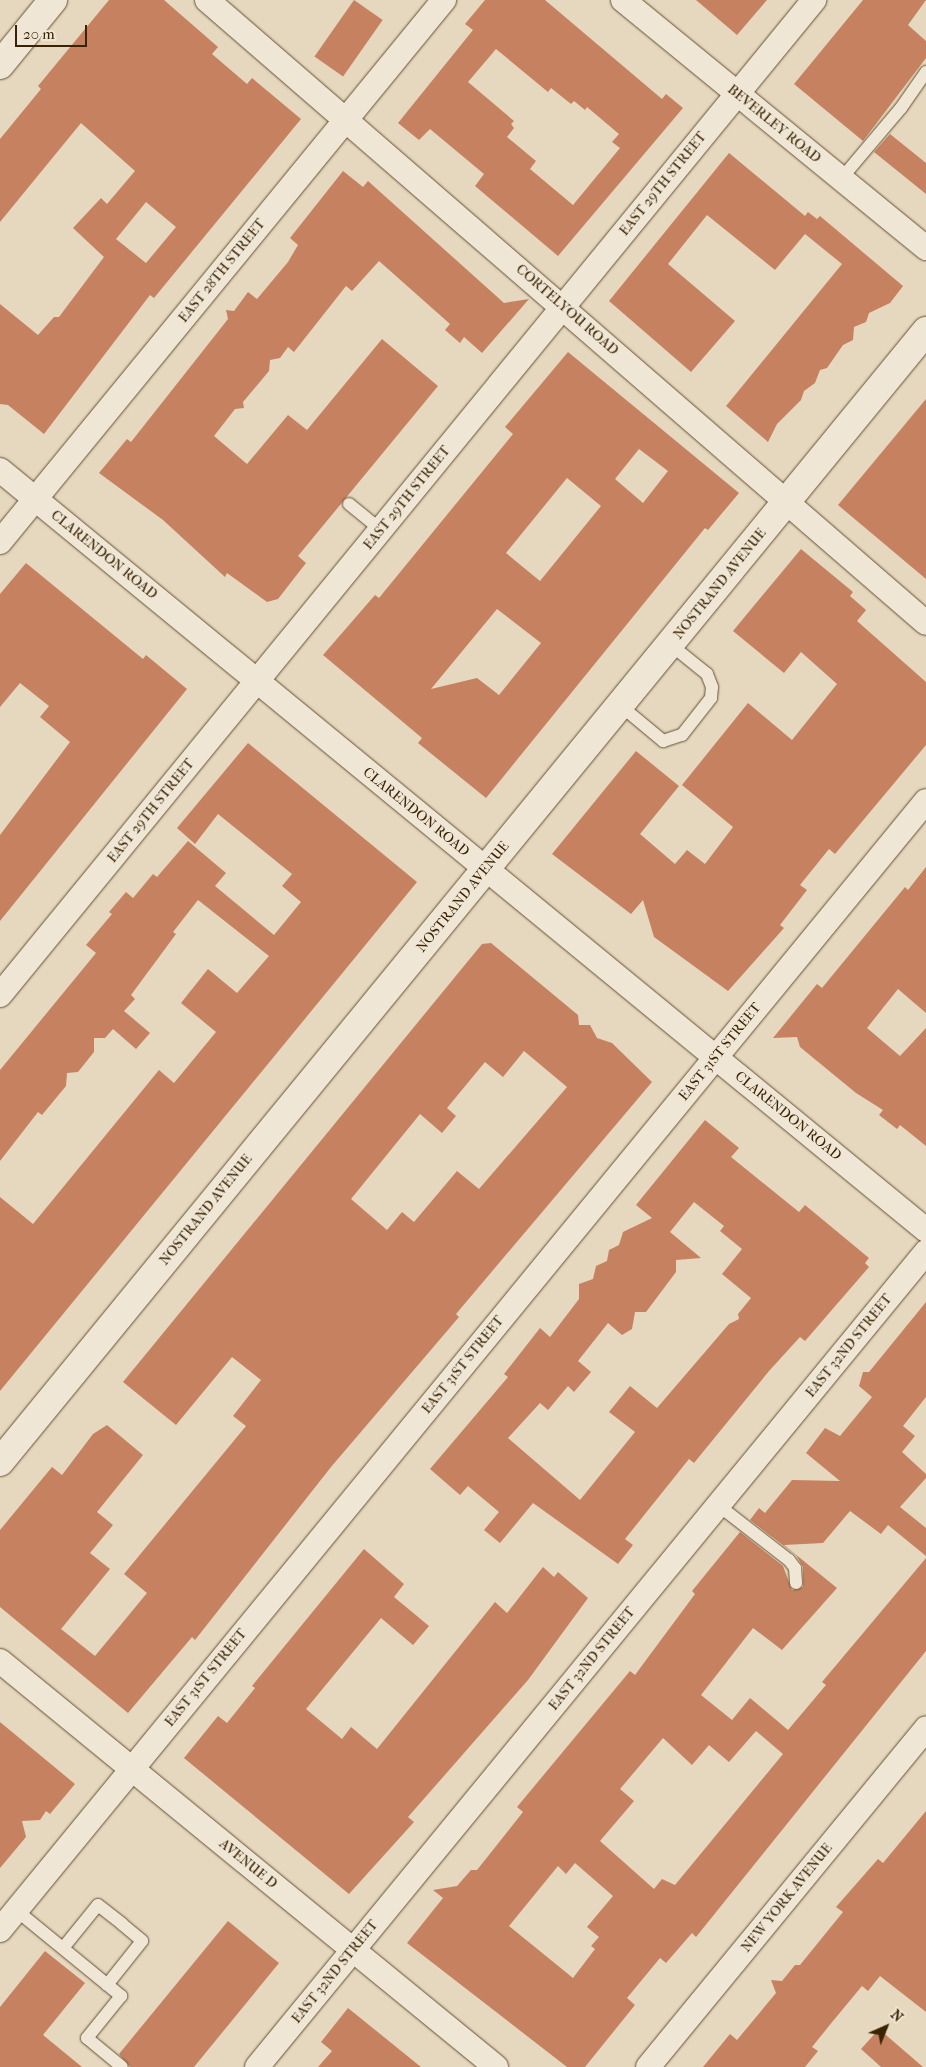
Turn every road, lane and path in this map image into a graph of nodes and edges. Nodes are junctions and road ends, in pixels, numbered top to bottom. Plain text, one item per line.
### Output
1 (53, 0) edge
2 (207, 0) edge
3 (444, 0) edge
4 (623, 0) edge
5 (814, 0) edge
6 (0, 65) edge
7 (926, 72) edge
8 (737, 94) junction
9 (345, 121) junction
10 (841, 179) junction
11 (926, 248) edge
12 (563, 306) junction
13 (926, 331) edge
14 (0, 470) edge
15 (35, 499) junction
16 (787, 501) junction
17 (349, 504) dead end
18 (381, 530) junction
19 (0, 542) edge
20 (926, 623) edge
21 (671, 645) junction
22 (257, 682) junction
23 (621, 706) junction
24 (926, 801) edge
25 (486, 869) junction
26 (0, 994) edge
27 (716, 1057) junction
28 (926, 1230) edge
29 (926, 1252) edge
30 (0, 1462) edge
31 (718, 1506) junction
32 (796, 1582) dead end
33 (0, 1661) edge
34 (926, 1728) edge
35 (132, 1769) junction
36 (16, 1910) junction
37 (0, 1930) edge
38 (63, 1948) junction
39 (353, 1950) junction
40 (107, 1985) junction
41 (122, 2067) edge
42 (257, 2067) edge
43 (496, 2067) edge
44 (648, 2067) edge

1 - 6 main road
2 - 9 street, CORTELYOU ROAD
3 - 9 street, EAST 28TH STREET
4 - 8 street, BEVERLEY ROAD
5 - 8 street, EAST 29TH STREET
7 - 10 lane
8 - 10 street, BEVERLEY ROAD
8 - 12 street, EAST 29TH STREET
9 - 12 street, CORTELYOU ROAD
9 - 15 street, EAST 28TH STREET
10 - 11 street, BEVERLEY ROAD
12 - 16 street, CORTELYOU ROAD
12 - 18 street, EAST 29TH STREET
13 - 16 main road, NOSTRAND AVENUE
14 - 15 street, CLARENDON ROAD
15 - 19 street, EAST 28TH STREET
15 - 22 street, CLARENDON ROAD
16 - 20 street, CORTELYOU ROAD
16 - 21 main road, NOSTRAND AVENUE
17 - 18 lane
18 - 22 street, EAST 29TH STREET
21 - 23 main road, NOSTRAND AVENUE
21 - 23 lane
22 - 25 street, CLARENDON ROAD
22 - 26 street, EAST 29TH STREET
23 - 25 main road, NOSTRAND AVENUE
24 - 27 street, EAST 31ST STREET
25 - 27 street, CLARENDON ROAD
25 - 30 main road, NOSTRAND AVENUE
27 - 28 street, CLARENDON ROAD
27 - 35 street, EAST 31ST STREET
29 - 31 street, EAST 32ND STREET
31 - 32 lane
31 - 39 street, EAST 32ND STREET
33 - 35 street, AVENUE D
34 - 44 street, NEW YORK AVENUE
35 - 36 street, EAST 31ST STREET
35 - 39 street, AVENUE D
36 - 37 street, EAST 31ST STREET
36 - 38 lane
38 - 40 lane
38 - 40 lane
39 - 42 street, EAST 32ND STREET
39 - 43 street, AVENUE D
40 - 41 lane

